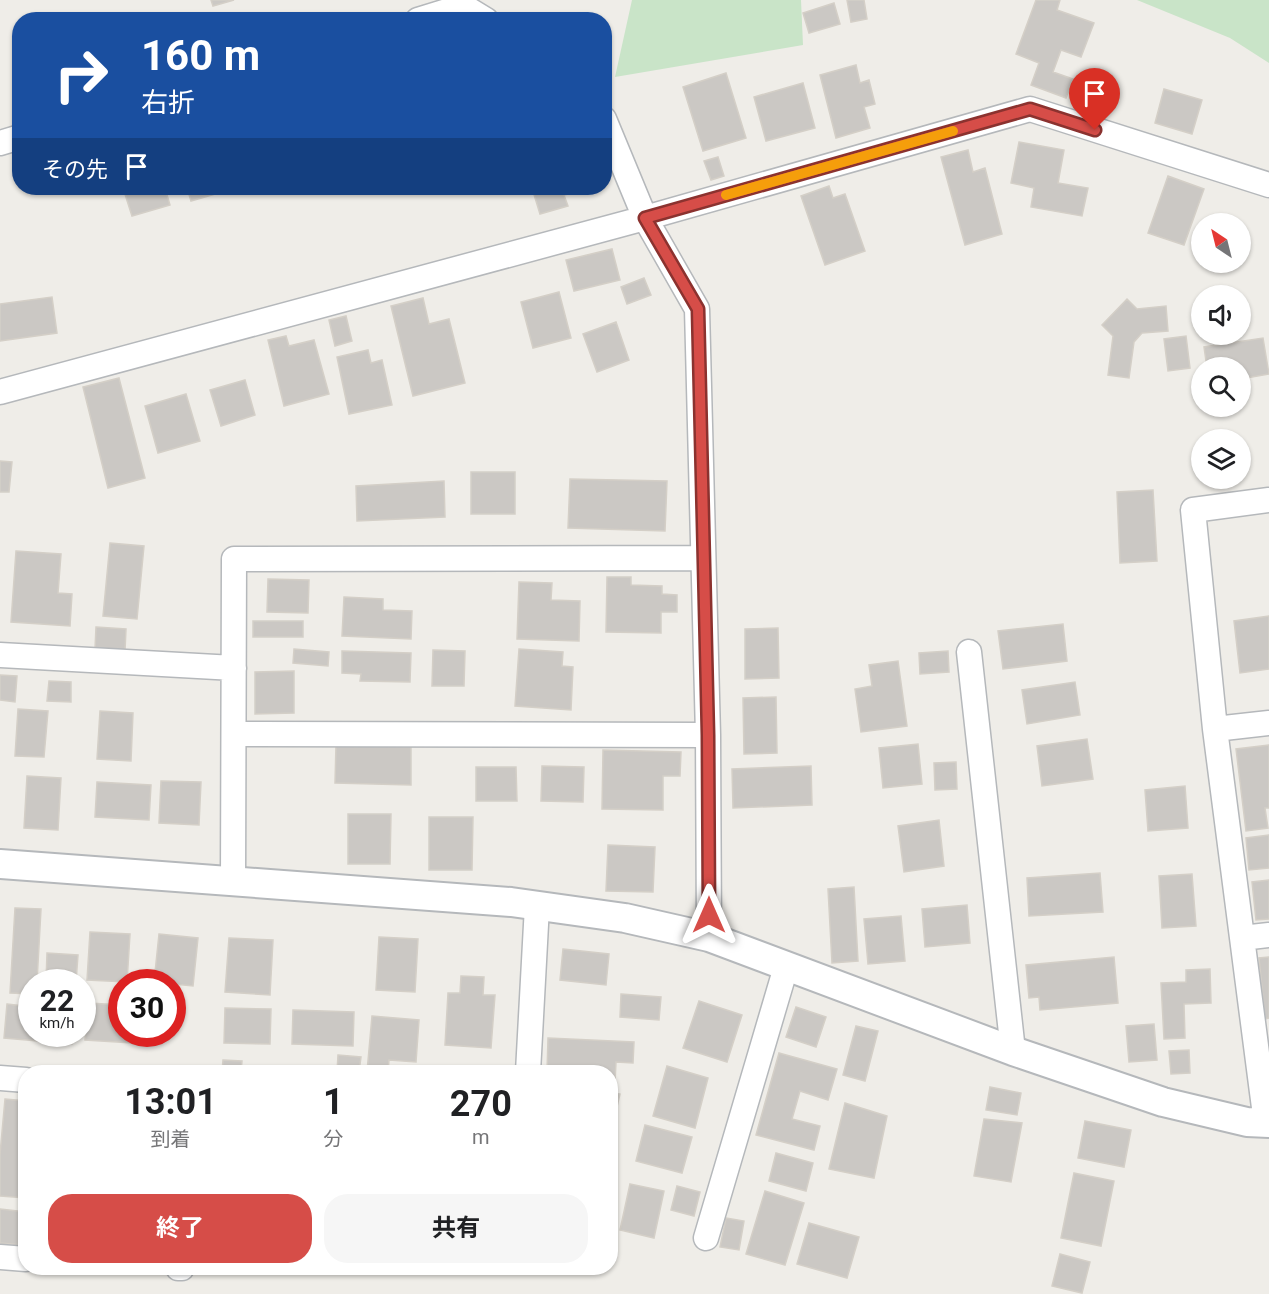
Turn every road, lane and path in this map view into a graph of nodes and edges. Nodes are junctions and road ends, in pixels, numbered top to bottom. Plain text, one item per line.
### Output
1 (462, 3) edge
2 (439, 12) edge
3 (475, 12) edge
4 (612, 138) edge
5 (1269, 186) edge
6 (645, 218) junction
7 (0, 392) edge
8 (1269, 500) edge
9 (703, 558) junction
10 (969, 652) dead end
11 (0, 655) edge
12 (234, 668) junction
13 (1269, 723) edge
14 (1215, 729) junction
15 (235, 734) junction
16 (708, 735) junction
17 (0, 864) edge
18 (233, 882) junction
19 (537, 906) junction
20 (1269, 935) edge
21 (709, 937) junction
22 (1242, 938) junction
23 (786, 967) junction
24 (1013, 1051) junction
25 (528, 1065) edge
26 (0, 1078) edge
27 (18, 1079) edge
28 (1267, 1123) edge
29 (706, 1238) dead end
30 (0, 1257) edge
31 (18, 1258) edge

1 - 2 street
1 - 3 street
4 - 6 street
5 - 6 street
6 - 7 street
6 - 9 street
8 - 14 street
9 - 12 street
9 - 16 street
10 - 24 street
11 - 12 street
12 - 15 street
13 - 14 street
14 - 22 street
15 - 16 street
15 - 18 street
16 - 21 street
17 - 18 street
18 - 19 street
19 - 21 street
19 - 25 street
20 - 22 street
21 - 23 street
22 - 28 street
23 - 24 street
23 - 29 street
24 - 28 street
26 - 27 street
30 - 31 street

